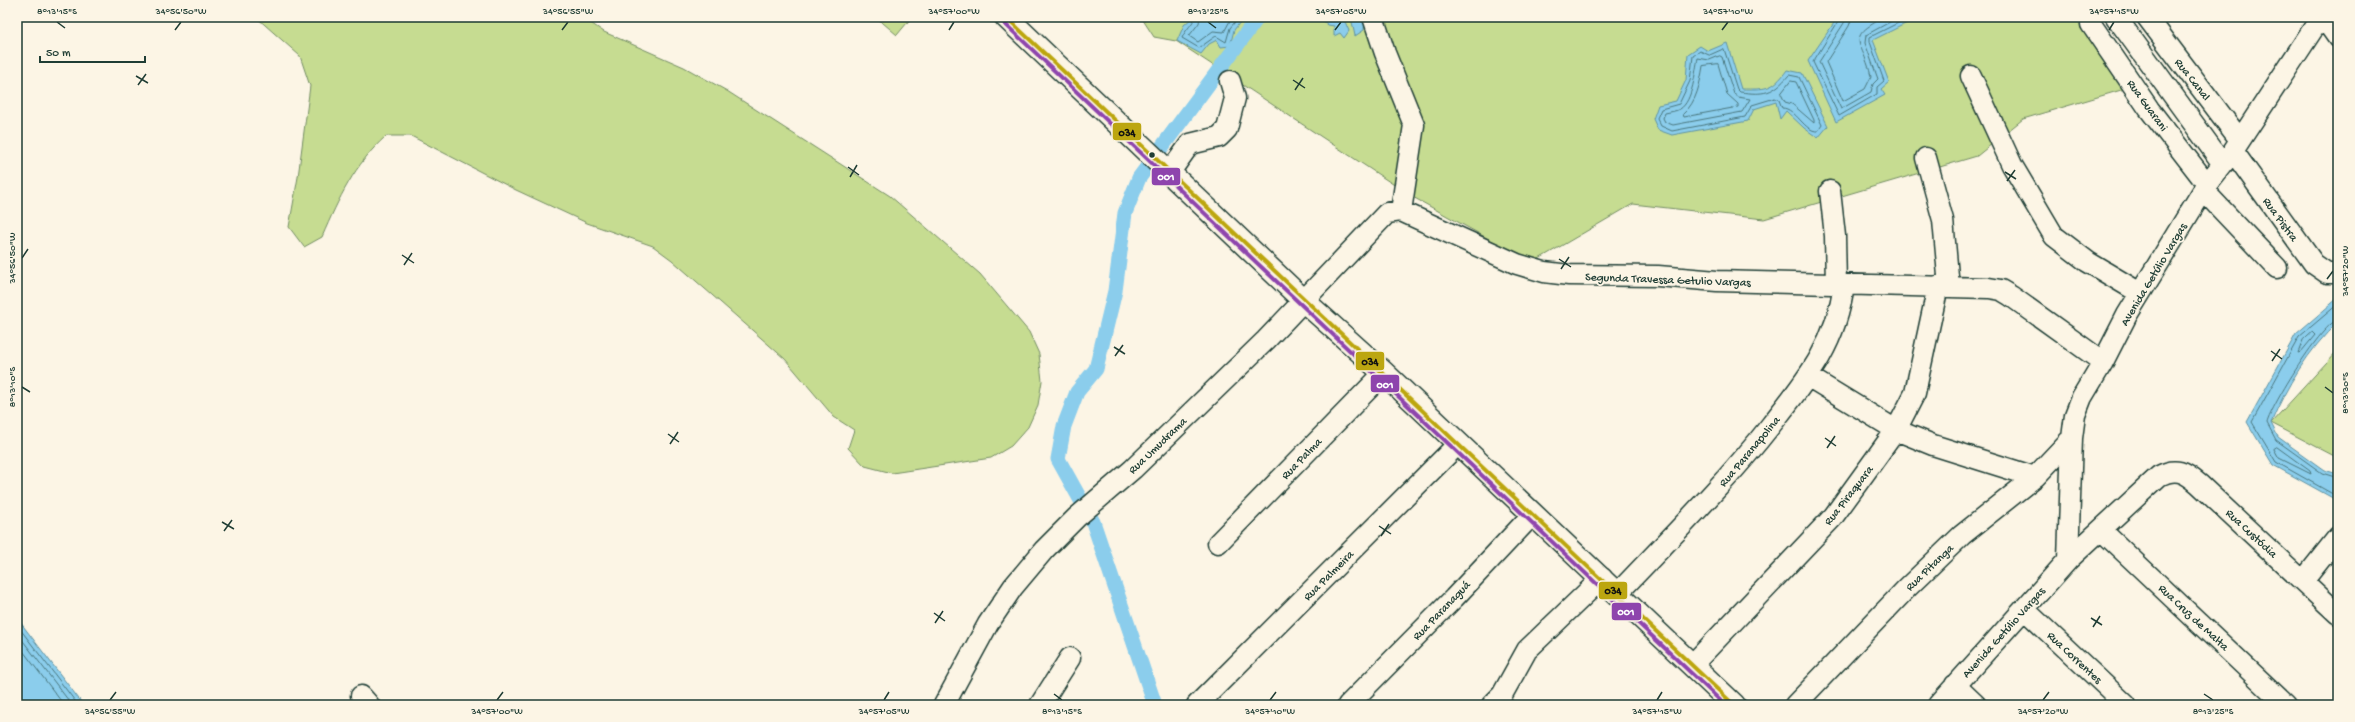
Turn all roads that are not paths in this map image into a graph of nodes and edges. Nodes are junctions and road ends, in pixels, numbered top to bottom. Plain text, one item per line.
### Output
1 (1006, 17) edge
2 (1373, 17) edge
3 (2116, 17) edge
4 (2147, 17) edge
5 (2322, 17) edge
6 (2091, 24) dead end
7 (2338, 38) edge
8 (1971, 76) dead end
9 (1230, 81) dead end
10 (2232, 152) junction
11 (1926, 158) dead end
12 (1167, 169) junction
13 (2205, 188) junction
14 (1830, 191) dead end
15 (1400, 211) junction
16 (2278, 268) dead end
17 (2338, 273) edge
18 (1840, 285) junction
19 (1944, 287) junction
20 (2140, 293) junction
21 (1304, 301) junction
22 (2103, 362) junction
23 (1384, 373) junction
24 (1809, 377) junction
25 (1896, 430) junction
26 (2072, 438) junction
27 (1458, 444) junction
28 (2035, 476) junction
29 (2159, 476) joint
30 (1533, 514) junction
31 (2101, 530) junction
32 (2338, 537) edge
33 (1218, 543) dead end
34 (2068, 560) junction
35 (1602, 578) junction
36 (2303, 581) junction
37 (1618, 593) junction
38 (2024, 609) junction
39 (2338, 614) edge
40 (1070, 658) dead end
41 (1692, 665) junction
42 (1955, 685) junction
43 (944, 705) edge
44 (1040, 705) edge
45 (1197, 705) edge
46 (1348, 705) edge
47 (1492, 705) edge
48 (1734, 705) edge
49 (1795, 705) edge
50 (1938, 705) edge
51 (1976, 705) edge
52 (2126, 705) edge
53 (2286, 705) edge

1 - 12 main road
2 - 15 street
3 - 10 street, Rua Guarani
4 - 10 street, Rua Canal
5 - 7 street
5 - 10 street, Avenida Getúlio Vargas
6 - 13 street, Rua Guarani
8 - 20 street
9 - 12 street
10 - 13 street, Avenida Getúlio Vargas
10 - 17 street, Rua Pistra
11 - 19 street
12 - 21 main road
13 - 16 street, Rua Guarani
13 - 20 street, Avenida Getúlio Vargas
14 - 18 street, Rua Paranapolina
15 - 18 street, Segunda Travessa Getulio Vargas
15 - 21 street, Rua Umudrama
18 - 19 street, Segunda Travessa Getulio Vargas
18 - 24 street, Rua Paranapolina
19 - 22 street, Segunda Travessa Getulio Vargas
19 - 25 street, Rua Piraquara
20 - 22 street, Avenida Getúlio Vargas
21 - 23 main road
21 - 43 street, Rua Umudrama
22 - 26 street, Avenida Getúlio Vargas
23 - 27 main road
23 - 33 street, Rua Palma
24 - 25 street
24 - 37 street, Rua Paranapolina
25 - 28 street
25 - 41 street, Rua Piraquara
26 - 28 street, Rua Pitanga
26 - 34 street, Avenida Getúlio Vargas
27 - 30 main road
27 - 45 street, Rua Palmeira
28 - 49 street, Rua Pitanga
29 - 31 street, Avenida Getúlio Vargas
29 - 36 street, Rua Custódia
30 - 35 main road
30 - 46 street, Rua Paranaguá
31 - 34 street, Avenida Getúlio Vargas
31 - 53 street, Rua Cruz de Malta
32 - 36 street
34 - 38 street, Avenida Getúlio Vargas
35 - 37 main road
35 - 47 street
36 - 39 street, Rua Custódia
37 - 41 main road
38 - 42 street, Avenida Getúlio Vargas
38 - 52 street, Rua Correntes
40 - 44 street
41 - 48 main road
42 - 50 street, Avenida Getúlio Vargas
42 - 51 street

